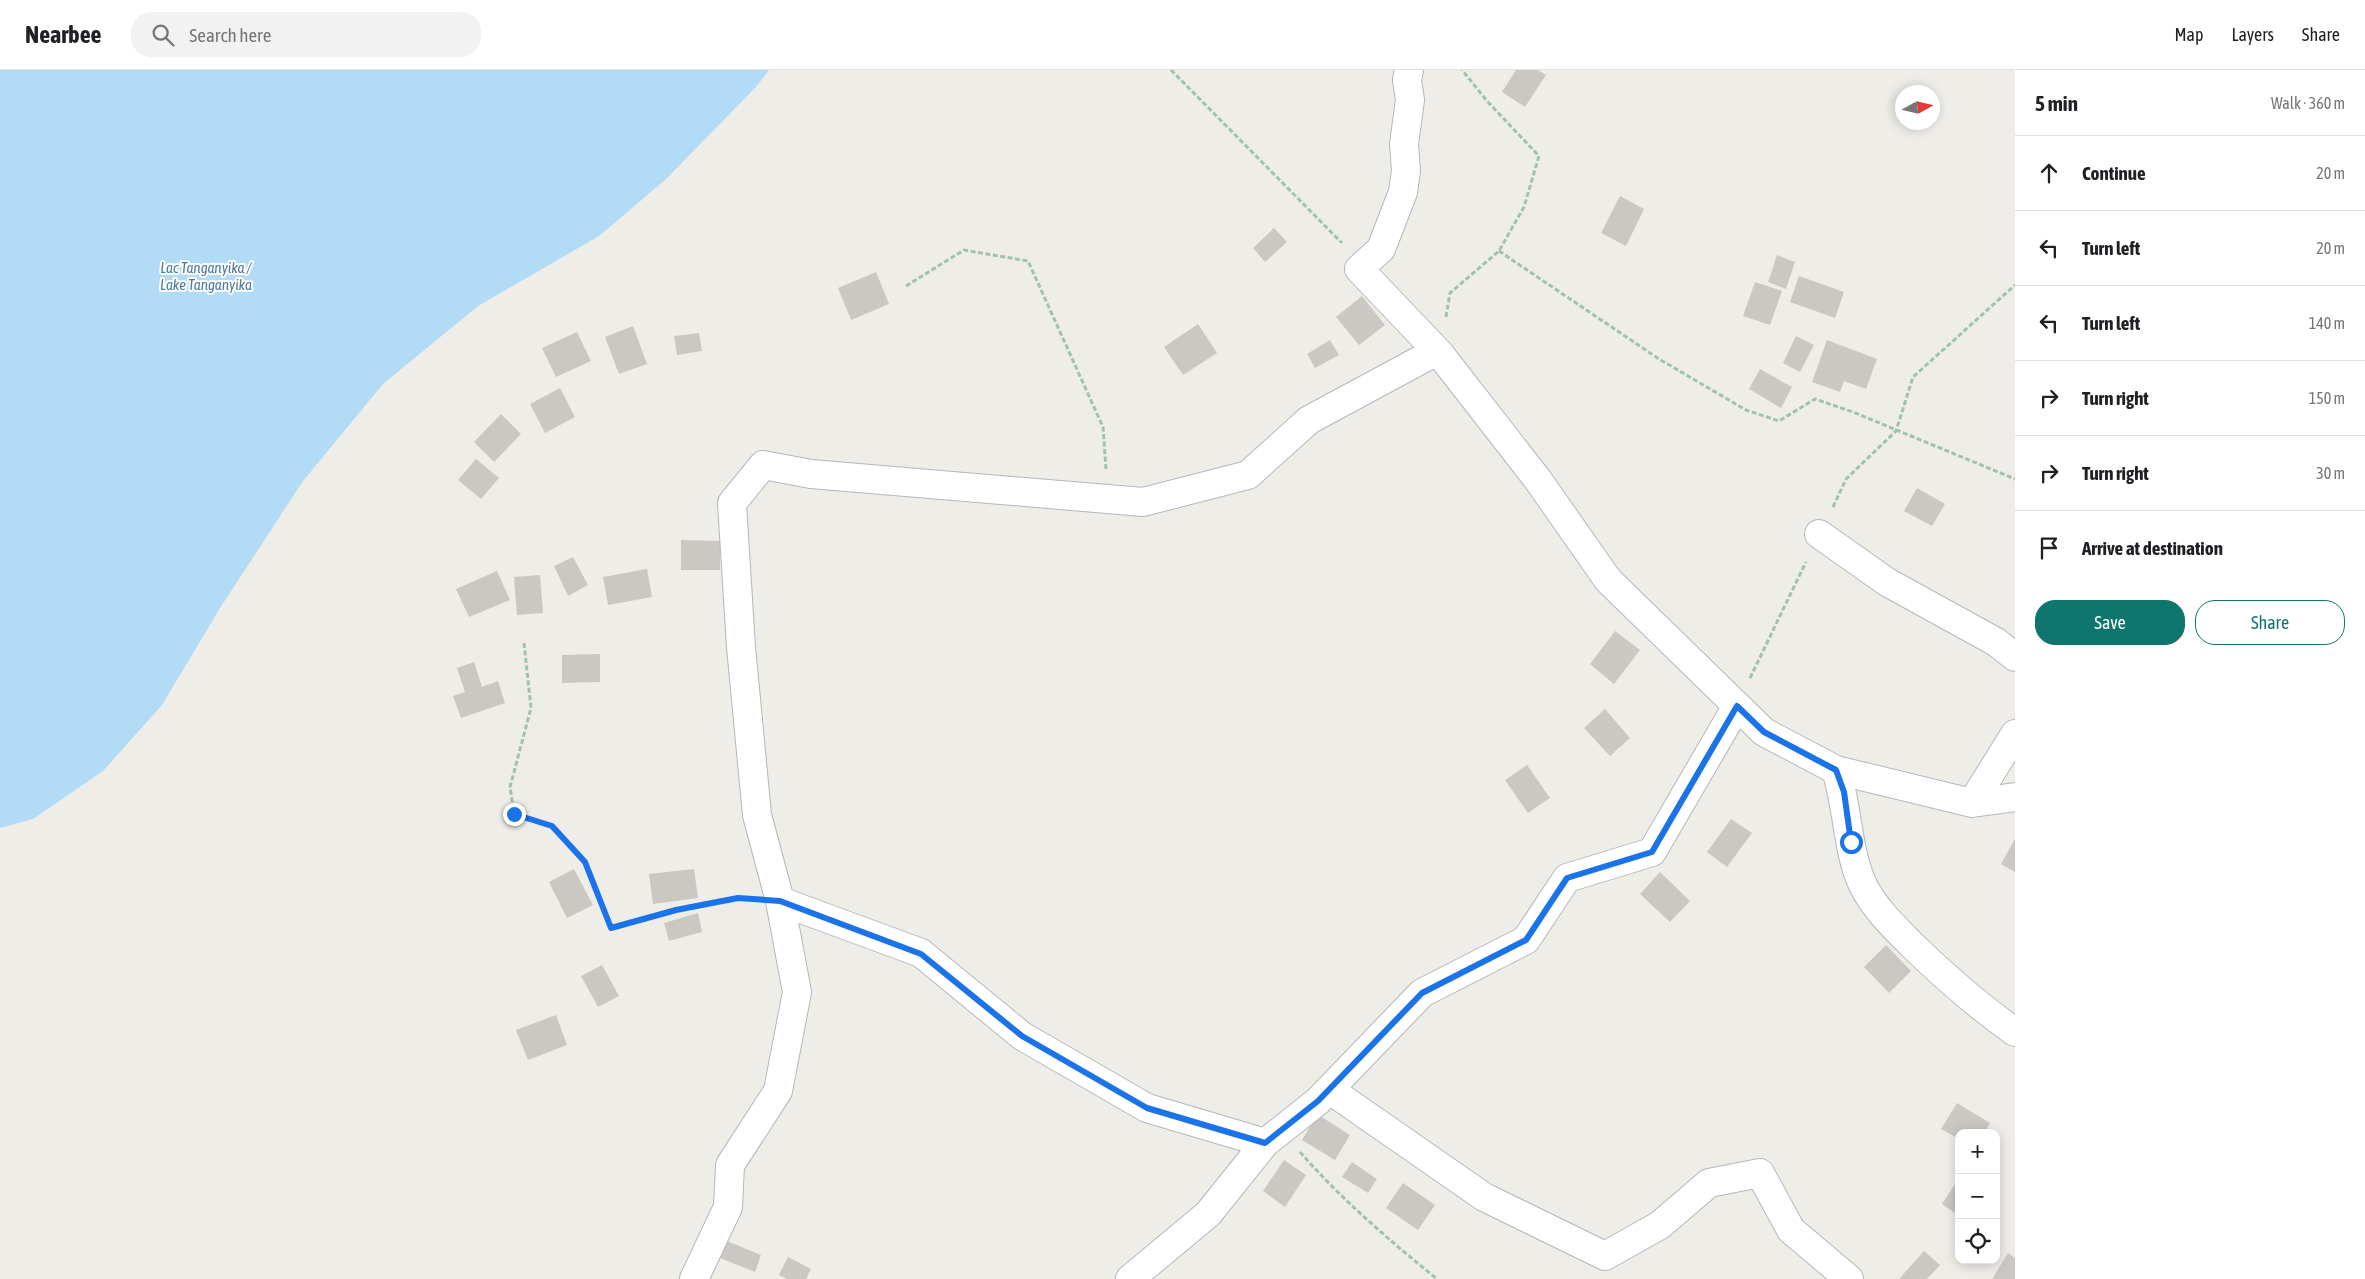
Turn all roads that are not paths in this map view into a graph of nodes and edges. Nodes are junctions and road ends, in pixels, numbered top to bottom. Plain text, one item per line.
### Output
1 (1410, 70) edge
2 (1439, 353) junction
3 (1819, 534) road end
4 (2015, 657) edge
5 (1737, 706) junction
6 (2015, 734) edge
7 (1836, 770) junction
8 (2015, 796) edge
9 (1972, 802) junction
10 (780, 901) junction
11 (2015, 1032) edge
12 (1330, 1090) junction
13 (1273, 1136) junction
14 (694, 1279) edge
15 (1130, 1279) edge
16 (1849, 1279) edge

1 - 2 street
2 - 5 street
2 - 10 street
3 - 4 street
5 - 7 street
5 - 12 street
6 - 9 street
7 - 9 street
7 - 11 street
8 - 9 street
10 - 13 street
10 - 14 street
12 - 13 street
12 - 16 street
13 - 15 street

